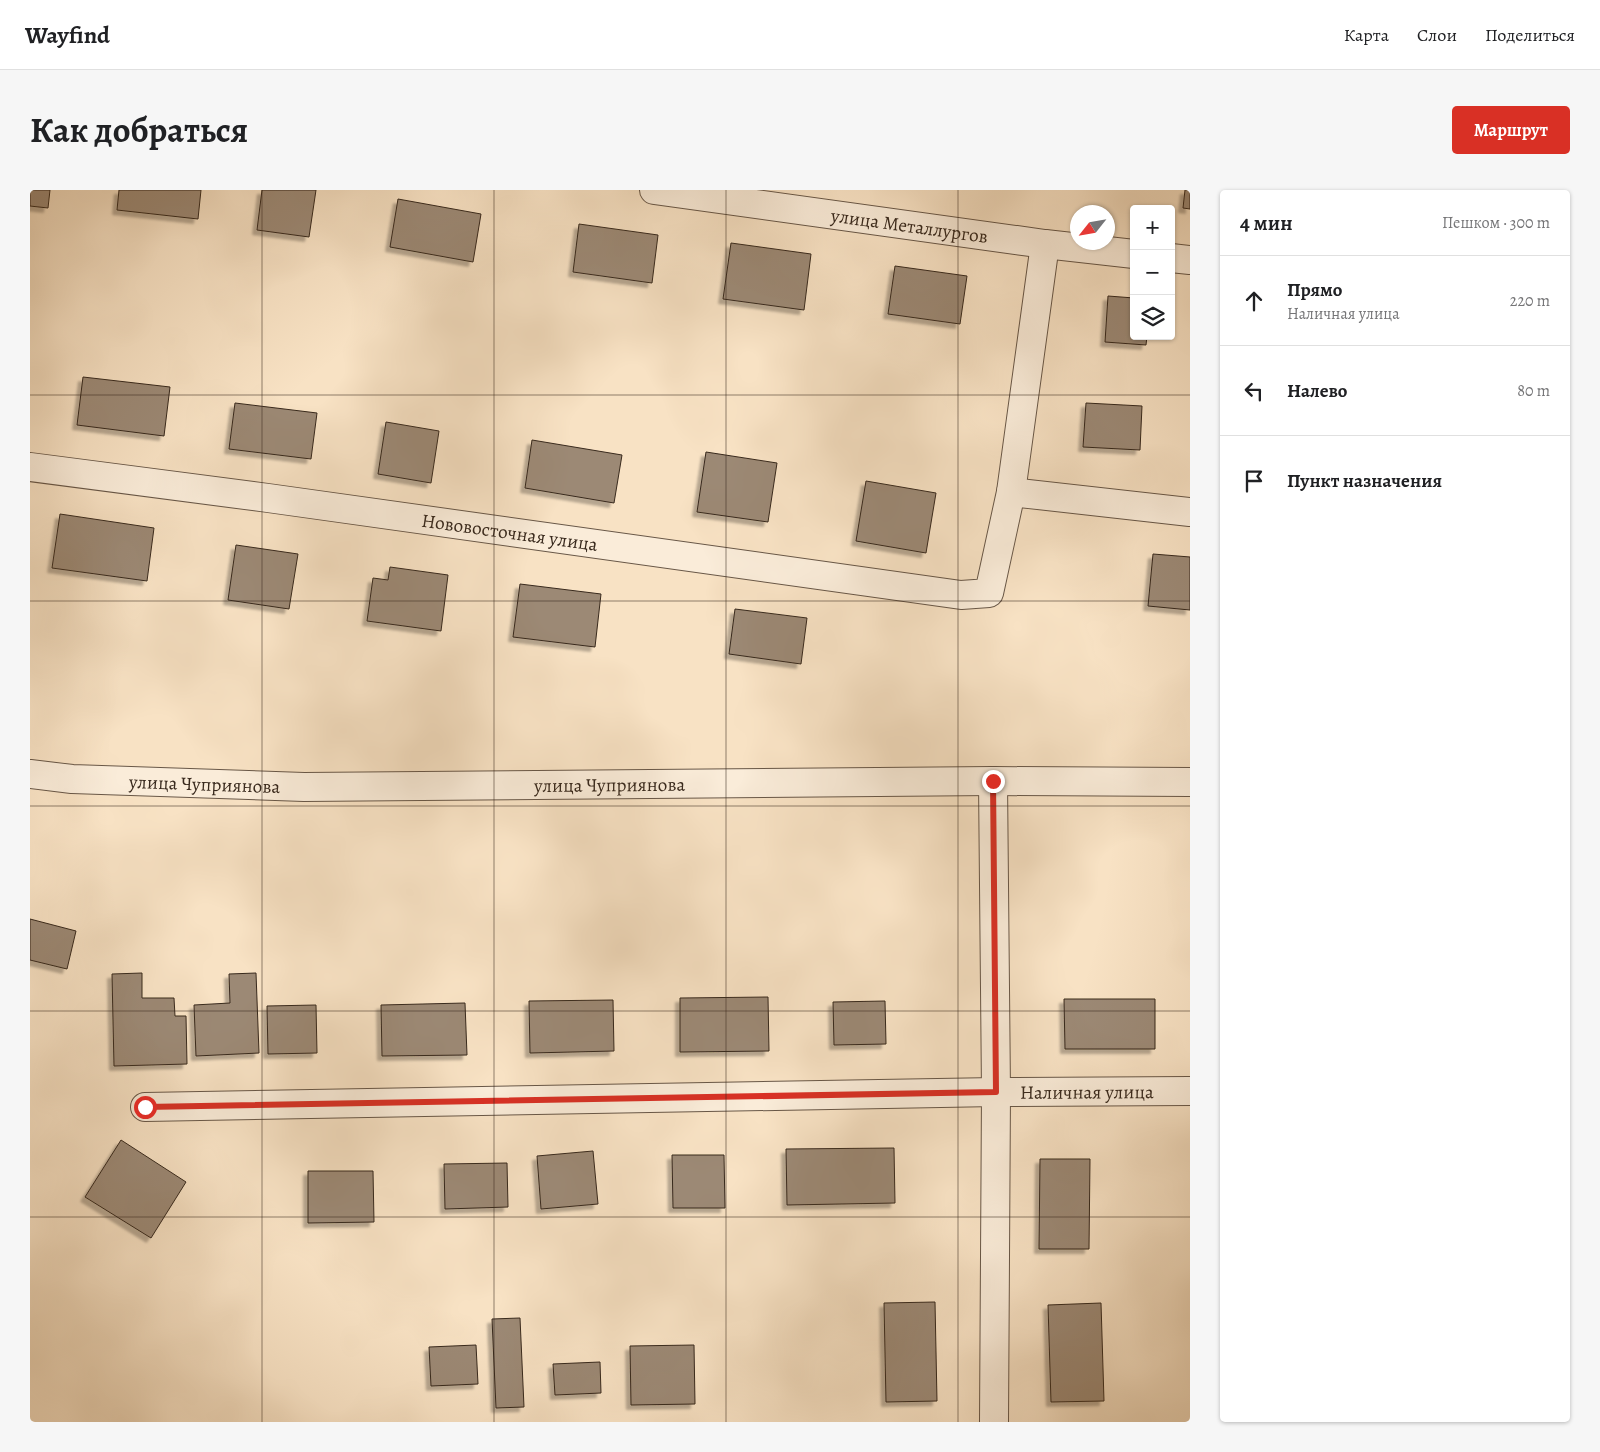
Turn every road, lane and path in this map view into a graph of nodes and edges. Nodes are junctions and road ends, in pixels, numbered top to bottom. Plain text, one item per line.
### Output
1 (654, 190) edge
2 (1045, 244) junction
3 (1130, 254) edge
4 (1175, 258) edge
5 (1190, 260) edge
6 (30, 467) edge
7 (1011, 492) junction
8 (1190, 512) edge
9 (30, 774) edge
10 (993, 781) junction
11 (1190, 782) edge
12 (1190, 1091) edge
13 (996, 1092) junction
14 (145, 1107) dead end
15 (994, 1422) edge

1 - 2 street, улица Металлургов
2 - 3 street, улица Металлургов
2 - 7 street
4 - 5 street
6 - 7 street, Нововосточная улица
7 - 8 street
9 - 10 street, улица Чуприянова
10 - 11 street, улица Чуприянова
10 - 13 street
12 - 13 street, Наличная улица
13 - 14 street, Наличная улица
13 - 15 street

